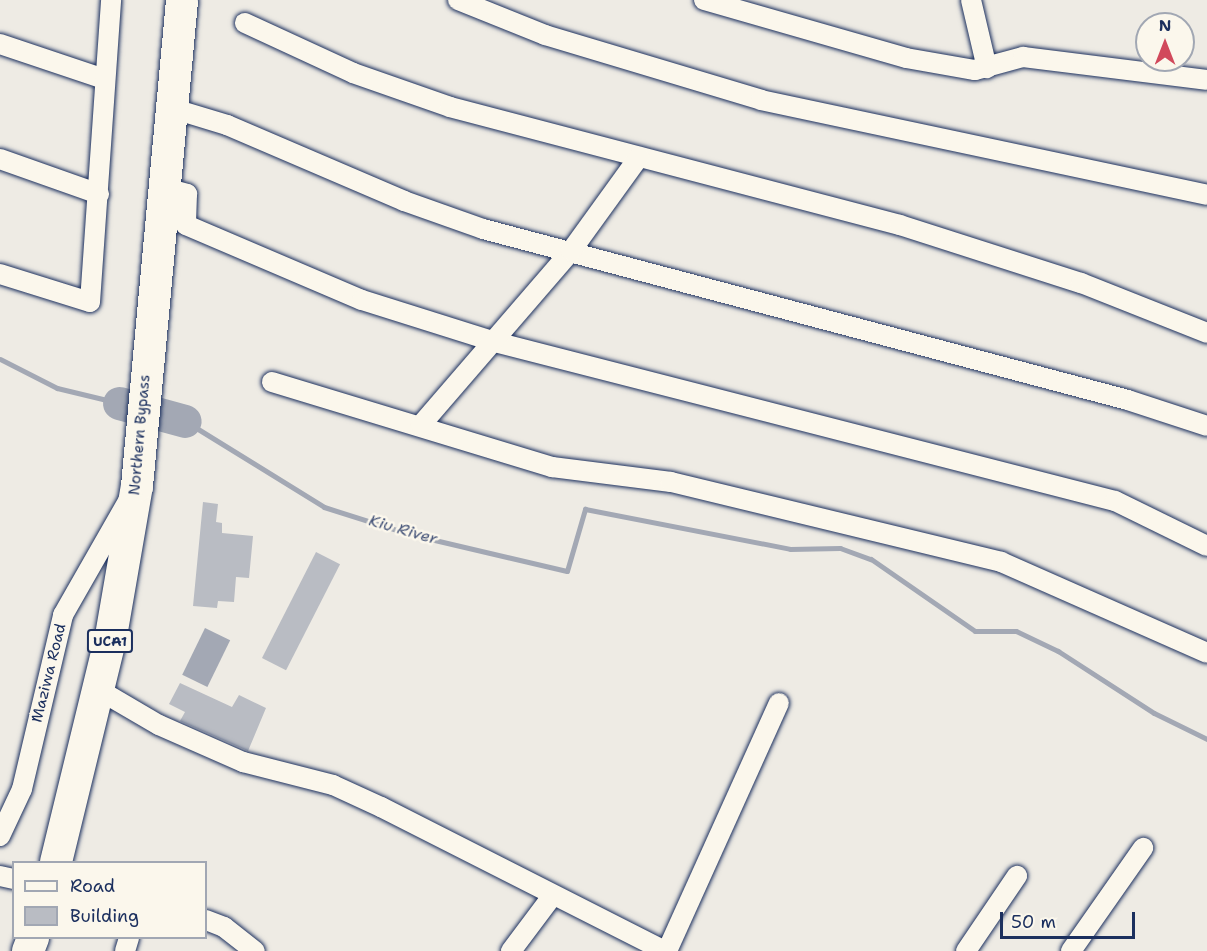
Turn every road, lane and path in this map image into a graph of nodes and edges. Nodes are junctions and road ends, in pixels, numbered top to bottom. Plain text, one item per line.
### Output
1 (111, 0) edge
2 (182, 0) edge
3 (458, 0) edge
4 (704, 0) edge
5 (971, 0) edge
6 (245, 22) dead end
7 (0, 44) edge
8 (987, 68) junction
9 (104, 79) junction
10 (1207, 80) edge
11 (171, 108) junction
12 (639, 157) junction
13 (0, 159) edge
14 (165, 188) junction
15 (99, 194) junction
16 (1207, 195) edge
17 (571, 250) junction
18 (0, 274) edge
19 (1207, 333) edge
20 (495, 342) junction
21 (272, 382) dead end
22 (421, 425) junction
23 (1207, 426) edge
24 (137, 486) junction
25 (1207, 546) edge
26 (1207, 653) edge
27 (99, 690) junction
28 (779, 703) dead end
29 (0, 836) edge
30 (1143, 848) dead end
31 (56, 861) edge
32 (1017, 876) dead end
33 (553, 895) junction
34 (207, 920) edge
35 (255, 951) edge
36 (511, 951) edge
37 (666, 951) edge
38 (966, 951) edge
39 (1071, 951) edge

1 - 9 street
2 - 11 main road, Northern Bypass / UCA1
3 - 16 street
4 - 8 street
5 - 8 street
6 - 12 street
7 - 9 street
8 - 10 street
9 - 15 street
11 - 14 main road, Northern Bypass / UCA1
11 - 17 street
12 - 17 street
12 - 19 street
13 - 15 street
14 - 20 street
14 - 24 main road, Northern Bypass / UCA1
15 - 18 street
17 - 20 street
17 - 23 street
20 - 22 street
20 - 25 street
21 - 22 street
22 - 26 street
24 - 27 main road, Northern Bypass / UCA1
24 - 29 street, Maziwa Road
27 - 31 main road, Northern Bypass / UCA1
27 - 33 street
28 - 37 street
30 - 39 street
32 - 38 street
33 - 36 street
33 - 37 street
34 - 35 street

